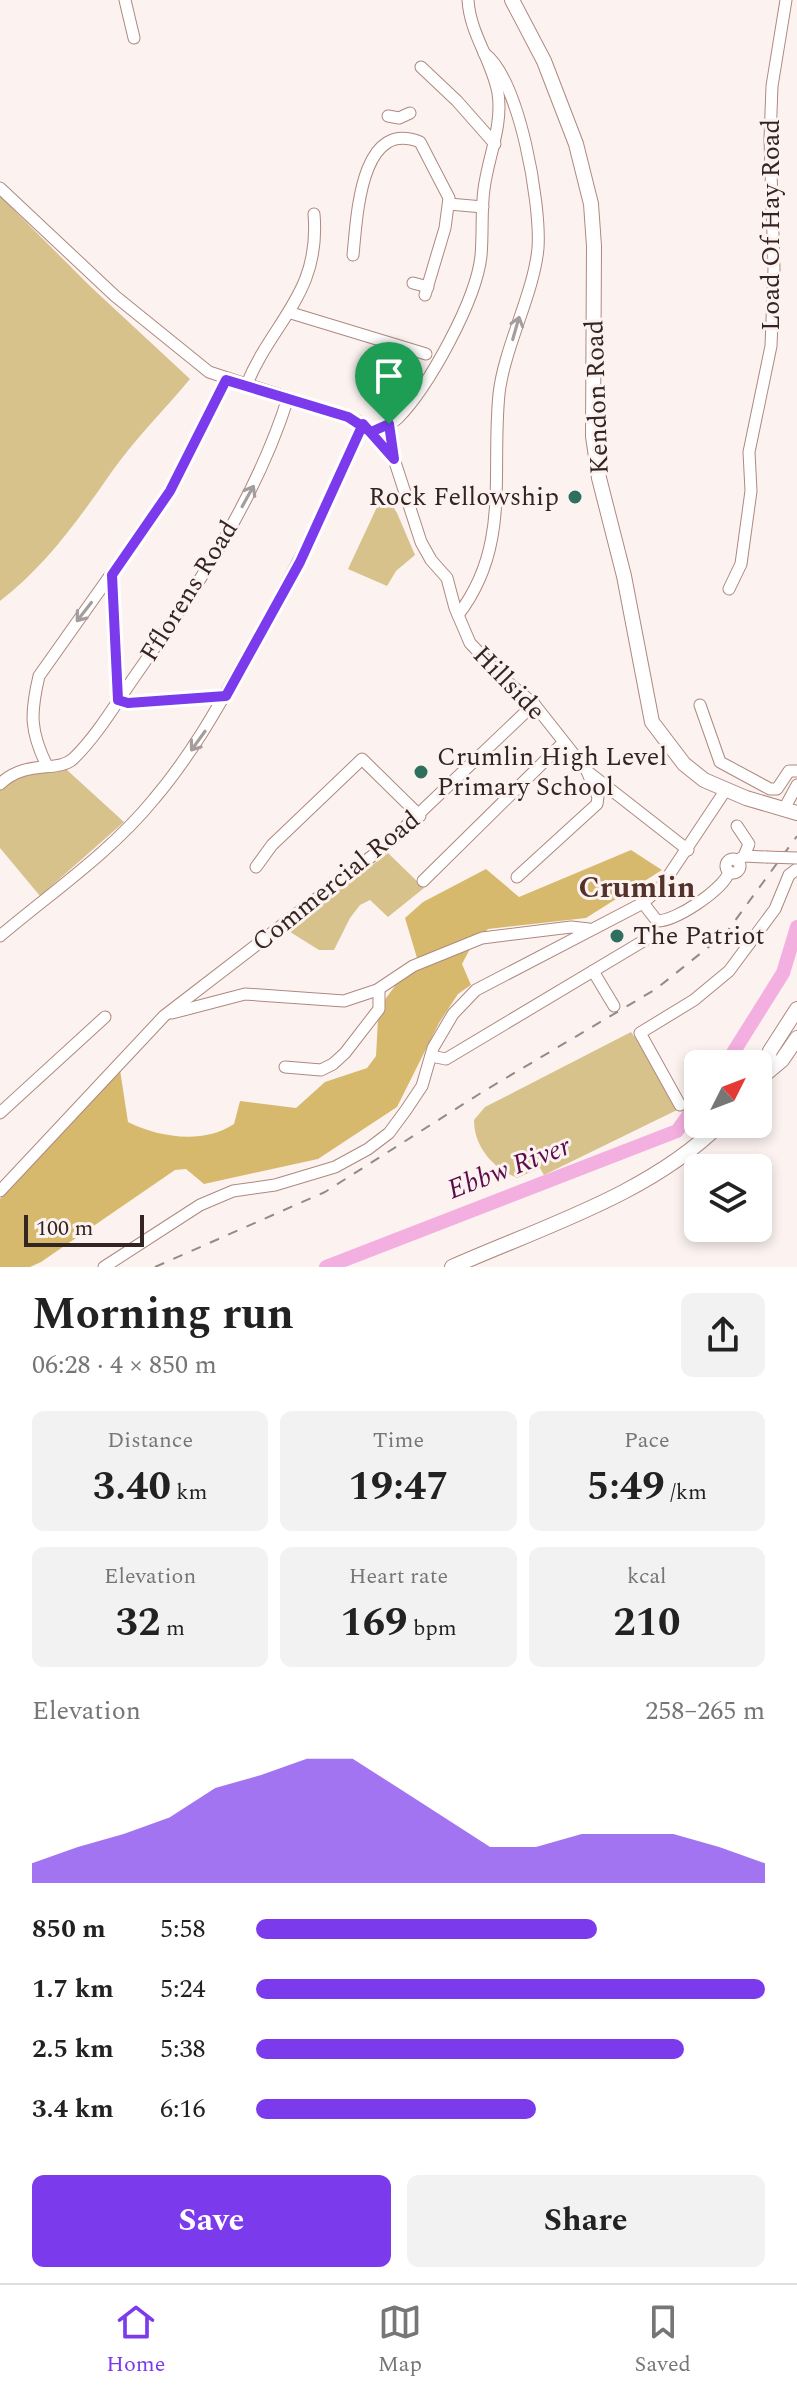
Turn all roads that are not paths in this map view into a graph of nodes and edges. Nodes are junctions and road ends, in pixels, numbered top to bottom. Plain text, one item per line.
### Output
1 (125, 0) edge
2 (460, 0) edge
3 (512, 0) edge
4 (786, 0) edge
5 (469, 5) edge
6 (134, 38) dead end
7 (484, 53) junction
8 (421, 67) dead end
9 (399, 116) dead end
10 (400, 137) junction
11 (495, 144) junction
12 (0, 188) edge
13 (449, 204) junction
14 (483, 207) junction
15 (314, 214) dead end
16 (353, 255) dead end
17 (413, 283) dead end
18 (291, 313) junction
19 (426, 354) dead end
20 (226, 380) junction
21 (246, 386) junction
22 (288, 398) junction
23 (389, 424) junction
24 (367, 428) junction
25 (394, 459) junction
26 (112, 575) junction
27 (729, 589) dead end
28 (458, 615) junction
29 (226, 696) junction
30 (118, 700) junction
31 (534, 704) junction
32 (700, 705) dead end
33 (563, 743) junction
34 (47, 766) junction
35 (587, 771) junction
36 (797, 771) edge
37 (0, 784) edge
38 (797, 785) edge
39 (725, 791) junction
40 (790, 811) edge
41 (420, 816) junction
42 (737, 826) dead end
43 (688, 850) junction
44 (741, 858) junction
45 (797, 858) edge
46 (256, 867) dead end
47 (797, 869) edge
48 (517, 877) dead end
49 (423, 881) dead end
50 (643, 903) junction
51 (589, 929) junction
52 (0, 936) edge
53 (650, 937) dead end
54 (593, 971) junction
55 (379, 989) junction
56 (614, 1006) dead end
57 (797, 1009) edge
58 (164, 1016) junction
59 (105, 1017) dead end
60 (797, 1038) edge
61 (771, 1050) edge
62 (431, 1056) junction
63 (285, 1067) dead end
64 (772, 1069) edge
65 (680, 1105) dead end
66 (0, 1113) edge
67 (707, 1138) edge
68 (0, 1191) edge
69 (104, 1267) edge
70 (452, 1267) edge

1 - 6 street
2 - 5 street
3 - 39 main road, Kendon Road
4 - 27 street, Load Of Hay Road
5 - 7 street
7 - 11 street
28 -> 7 street
8 - 11 street
9 - 10 street
10 - 13 street
10 - 16 street
11 - 14 street
12 - 20 street
13 - 14 street
13 - 17 street
14 - 23 street
15 - 18 street
18 - 19 street
18 - 21 street
20 - 21 street
20 - 26 street
21 - 22 street
22 - 24 street
30 -> 22 street, Fflorens Road
23 - 24 street
23 - 25 street
24 - 25 street, Hillside
24 - 29 street
25 - 28 street, Hillside
26 - 30 street
26 -> 34 street
28 - 31 street, Hillside
29 - 30 street
29 -> 52 street
30 - 34 street, Fflorens Road
31 - 33 street, Hillside
31 - 41 street, Commercial Road
32 - 36 street
33 - 35 street, Hillside
33 - 49 street
34 - 37 street
35 - 43 street, Hillside
35 - 48 street
38 - 40 street
39 - 40 main road, Kendon Road
39 - 43 street
41 - 46 street
41 - 58 street, Commercial Road
42 - 44 street
43 - 50 street
44 - 45 street, bridge
44 - 50 street
47 - 65 street
50 - 51 street
51 - 55 street
51 - 62 street
53 - 54 street
54 - 56 street
54 - 62 street
55 - 58 street
55 - 63 street
57 - 61 main road
58 - 68 street, Commercial Road
59 - 66 street
60 - 64 main road
62 - 69 street
67 - 70 main road

